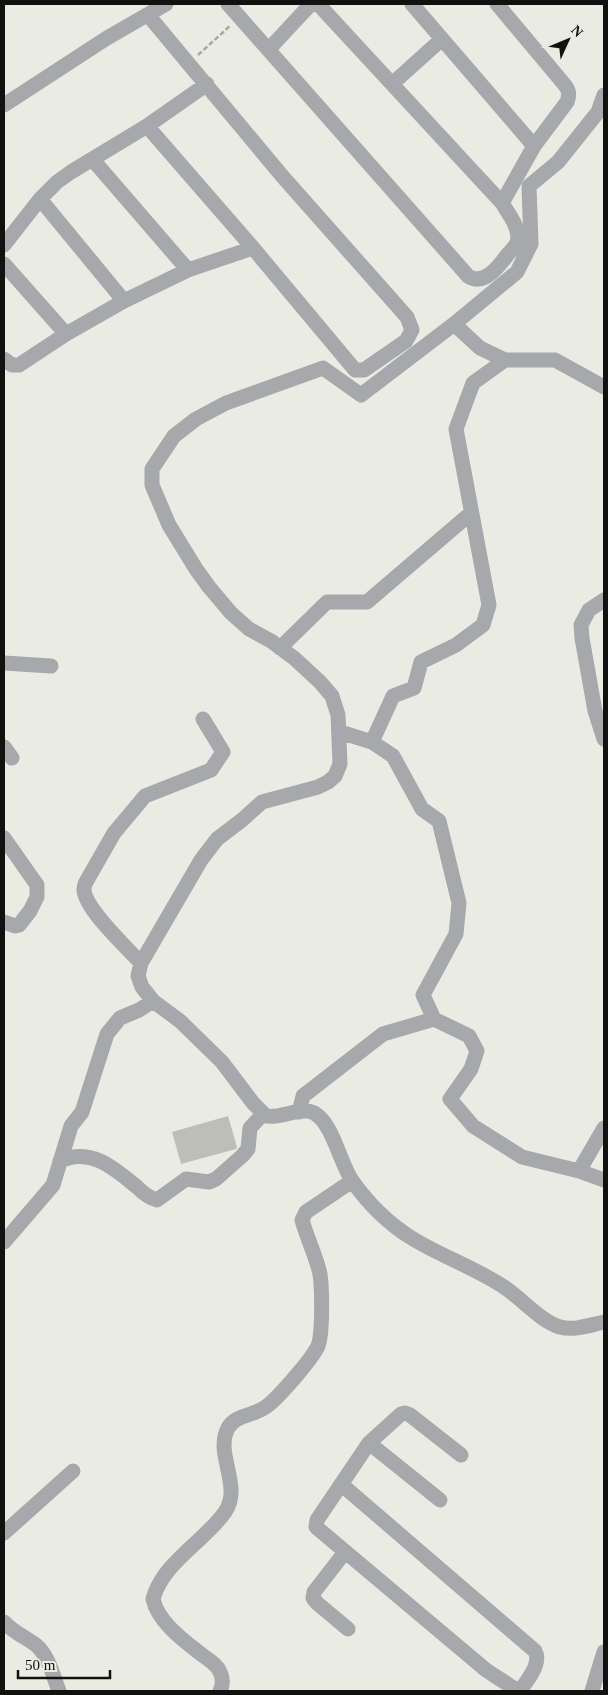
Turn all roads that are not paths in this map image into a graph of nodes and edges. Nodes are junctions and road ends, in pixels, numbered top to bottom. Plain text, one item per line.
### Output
1 (166, 4) edge
2 (228, 4) edge
3 (312, 4) edge
4 (318, 4) edge
5 (412, 4) edge
6 (497, 4) edge
7 (148, 15) junction
8 (442, 39) junction
9 (268, 49) junction
10 (207, 84) junction
11 (392, 84) junction
12 (604, 95) edge
13 (4, 105) edge
14 (147, 126) junction
15 (534, 146) junction
16 (93, 160) junction
17 (40, 199) junction
18 (502, 203) junction
19 (4, 245) edge
20 (253, 248) junction
21 (4, 264) edge
22 (188, 270) junction
23 (124, 301) junction
24 (454, 324) junction
25 (66, 334) junction
26 (4, 358) edge
27 (505, 360) junction
28 (604, 387) edge
29 (471, 513) junction
30 (604, 600) edge
31 (280, 648) junction
32 (4, 663) edge
33 (51, 666) dead end
34 (203, 719) dead end
35 (340, 732) junction
36 (604, 739) edge
37 (372, 742) junction
38 (4, 838) edge
39 (4, 922) edge
40 (141, 963) junction
41 (153, 1001) junction
42 (434, 1019) junction
43 (299, 1112) junction
44 (264, 1114) junction
45 (604, 1128) edge
46 (60, 1161) junction
47 (579, 1172) junction
48 (604, 1180) edge
49 (352, 1181) junction
50 (4, 1242) edge
51 (604, 1322) edge
52 (370, 1443) junction
53 (462, 1455) dead end
54 (73, 1471) dead end
55 (341, 1484) junction
56 (440, 1500) dead end
57 (4, 1533) edge
58 (345, 1552) junction
59 (4, 1622) edge
60 (348, 1629) dead end
61 (604, 1652) edge
62 (59, 1691) edge
63 (220, 1691) edge
64 (519, 1691) edge
65 (592, 1691) edge

1 - 7 street
2 - 9 street
3 - 9 street
4 - 11 street
5 - 8 street
6 - 15 street
7 - 10 street
7 - 13 street
8 - 11 street
8 - 15 street
9 - 18 street
10 - 14 street
10 - 20 street
11 - 18 street
12 - 24 street
14 - 16 street
14 - 20 street
15 - 18 street
16 - 17 street
16 - 22 street
17 - 19 street
17 - 23 street
20 - 22 street
21 - 25 street
22 - 23 street
23 - 25 street
24 - 27 street
24 - 31 street
25 - 26 street
27 - 28 street
27 - 29 street
29 - 31 street
29 - 37 street
30 - 36 street
31 - 35 street
32 - 33 street
34 - 40 street
35 - 37 street
35 - 40 street
37 - 42 street
38 - 39 street
40 - 41 street
41 - 44 street
41 - 46 street
42 - 43 street
42 - 47 street
43 - 44 street
43 - 49 street
44 - 46 street
45 - 47 street
46 - 50 street
47 - 48 street
49 - 51 street
49 - 63 street
52 - 53 street
52 - 55 street
52 - 56 street
54 - 57 street
55 - 58 street
55 - 64 street
58 - 60 street
58 - 64 street
59 - 62 street
61 - 65 street

